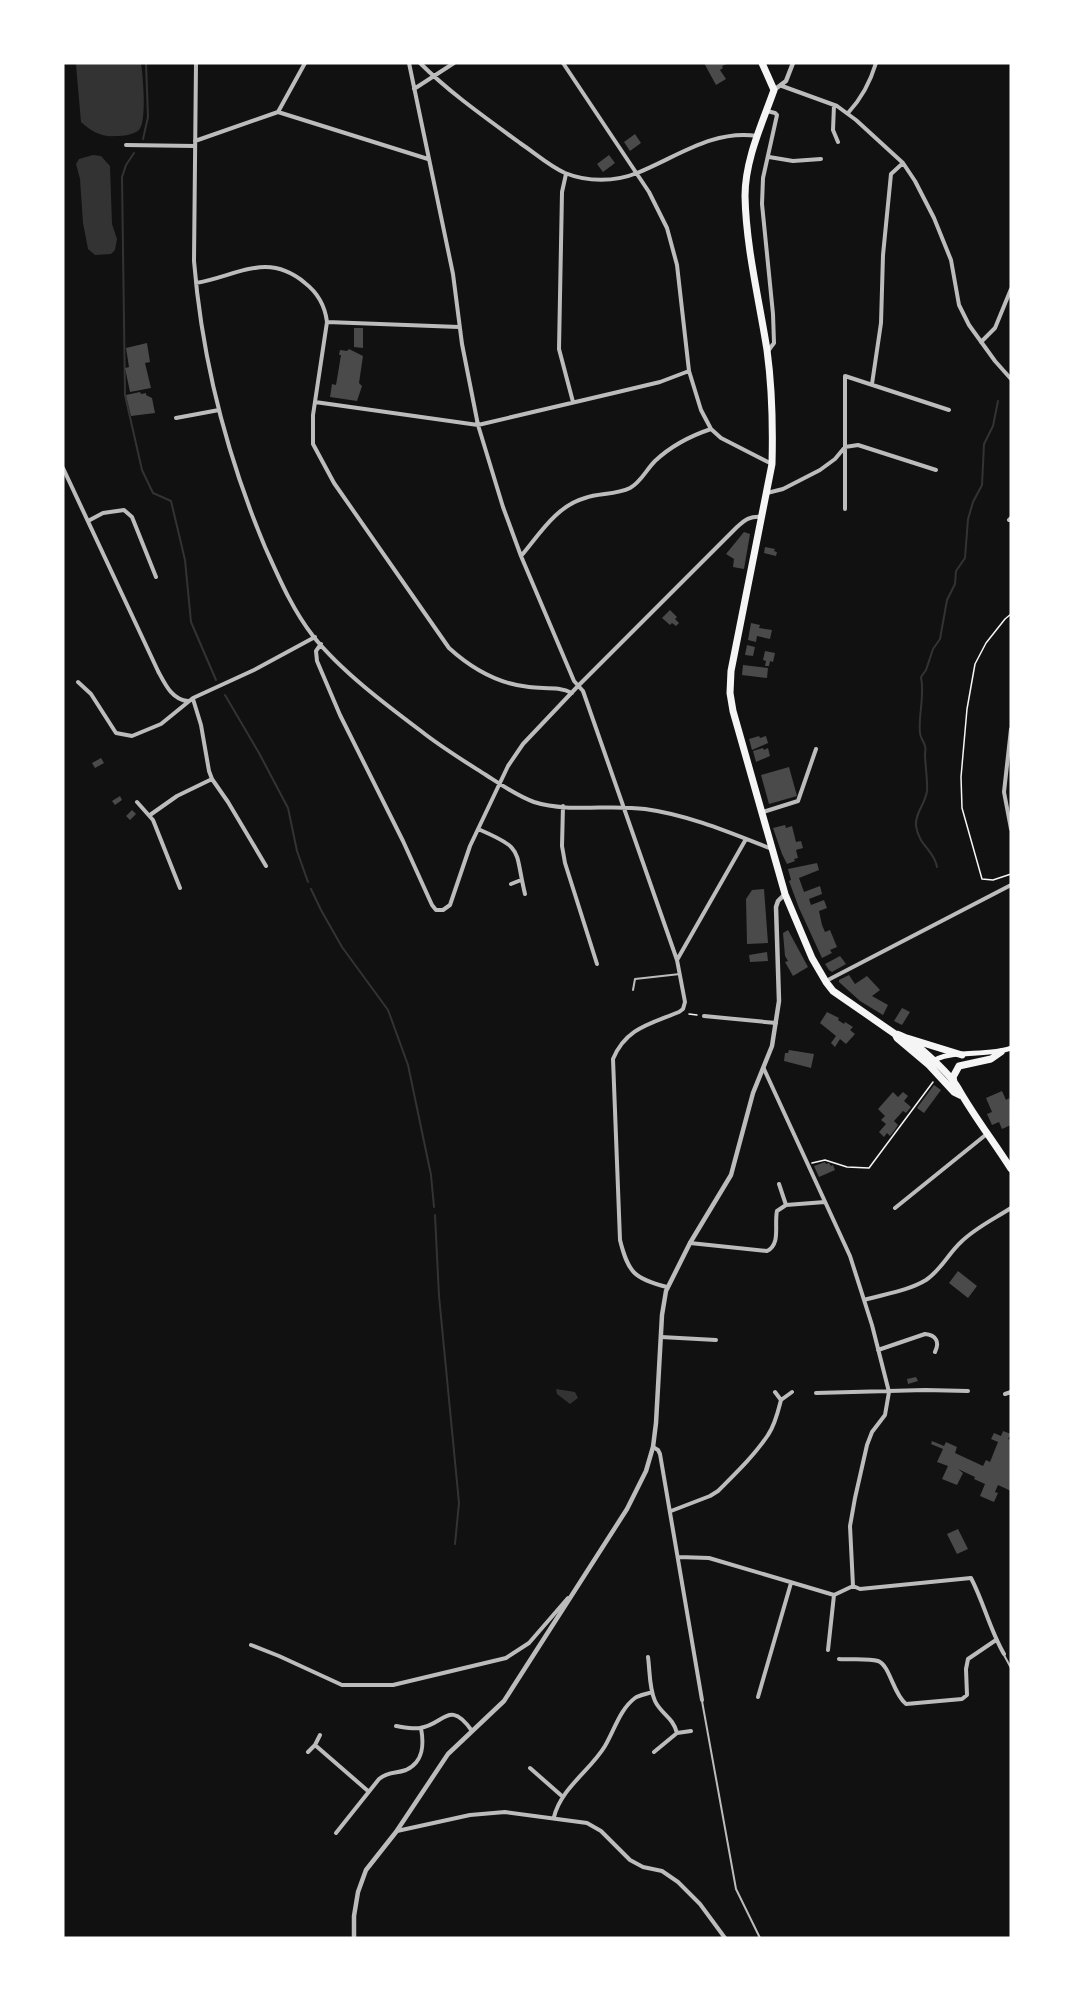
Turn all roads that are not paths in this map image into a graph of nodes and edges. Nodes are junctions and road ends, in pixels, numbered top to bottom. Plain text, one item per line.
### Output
1 (196, 63) edge
2 (305, 63) edge
3 (409, 63) edge
4 (420, 63) edge
5 (454, 63) edge
6 (563, 63) edge
7 (762, 63) edge
8 (793, 63) edge
9 (876, 63) edge
10 (434, 76) junction
11 (782, 86) junction
12 (414, 89) junction
13 (774, 90) junction
14 (834, 105) junction
15 (767, 111) junction
16 (278, 112) junction
17 (848, 113) junction
18 (758, 136) junction
19 (838, 142) dead end
20 (195, 144) junction
21 (126, 145) dead end
22 (769, 157) junction
23 (428, 159) junction
24 (821, 159) dead end
25 (903, 163) junction
26 (566, 174) junction
27 (636, 174) junction
28 (196, 283) junction
29 (1011, 289) edge
30 (327, 322) junction
31 (459, 327) junction
32 (981, 342) junction
33 (767, 352) junction
34 (689, 371) junction
35 (1011, 379) edge
36 (872, 384) junction
37 (315, 402) junction
38 (573, 402) junction
39 (219, 410) junction
40 (949, 410) dead end
41 (176, 418) dead end
42 (478, 425) junction
43 (711, 429) junction
44 (845, 447) junction
45 (772, 464) junction
46 (63, 468) edge
47 (936, 470) dead end
48 (767, 494) junction
49 (845, 509) dead end
50 (762, 518) junction
51 (88, 521) junction
52 (521, 556) junction
53 (156, 577) dead end
54 (315, 637) junction
55 (321, 644) junction
56 (78, 682) dead end
57 (578, 686) junction
58 (572, 693) junction
59 (191, 700) junction
60 (1011, 729) edge
61 (816, 749) dead end
62 (212, 779) junction
63 (499, 784) junction
64 (137, 802) dead end
65 (563, 806) junction
66 (624, 807) junction
67 (762, 813) junction
68 (150, 815) junction
69 (478, 829) junction
70 (1011, 829) edge
71 (746, 839) junction
72 (773, 849) junction
73 (266, 866) dead end
74 (521, 880) junction
75 (511, 884) dead end
76 (1011, 885) edge
77 (180, 888) dead end
78 (525, 894) dead end
79 (785, 894) junction
80 (677, 960) junction
81 (597, 964) dead end
82 (680, 974) junction
83 (826, 982) junction
84 (633, 990) dead end
85 (704, 1016) road end
86 (777, 1023) junction
87 (895, 1034) junction
88 (905, 1037) junction
89 (1011, 1048) edge
90 (1001, 1052) junction
91 (962, 1054) junction
92 (931, 1063) junction
93 (764, 1069) junction
94 (954, 1083) junction
95 (960, 1095) junction
96 (988, 1133) junction
97 (1011, 1169) edge
98 (779, 1184) dead end
99 (825, 1202) junction
100 (786, 1205) junction
101 (895, 1208) dead end
102 (1011, 1208) edge
103 (690, 1243) junction
104 (667, 1287) junction
105 (864, 1300) junction
106 (661, 1337) junction
107 (716, 1340) dead end
108 (878, 1350) junction
109 (936, 1352) dead end
110 (968, 1391) dead end
111 (775, 1392) dead end
112 (792, 1392) dead end
113 (889, 1392) junction
114 (1011, 1392) edge
115 (816, 1393) dead end
116 (1005, 1394) dead end
117 (781, 1400) junction
118 (653, 1447) junction
119 (671, 1510) junction
120 (679, 1557) junction
121 (790, 1583) junction
122 (853, 1586) junction
123 (573, 1594) junction
124 (834, 1595) junction
125 (996, 1641) junction
126 (250, 1646) dead end
127 (828, 1650) dead end
128 (1004, 1654) joint
129 (648, 1657) dead end
130 (839, 1659) dead end
131 (1011, 1668) edge
132 (652, 1692) junction
133 (758, 1697) dead end
134 (702, 1700) joint
135 (396, 1726) dead end
136 (421, 1728) junction
137 (472, 1731) junction
138 (691, 1731) dead end
139 (677, 1733) junction
140 (320, 1735) dead end
141 (315, 1745) junction
142 (308, 1752) dead end
143 (654, 1752) dead end
144 (530, 1768) dead end
145 (368, 1791) junction
146 (563, 1797) junction
147 (554, 1817) junction
148 (396, 1832) junction
149 (336, 1833) dead end
150 (354, 1938) edge
151 (725, 1938) edge
152 (760, 1938) edge

1 - 20 street
2 - 16 street
3 - 12 street
4 - 10 street
5 - 10 street
6 - 27 street
7 - 13 highway
8 - 11 street
9 - 17 street
10 - 12 street
10 - 26 street
11 - 13 street
11 - 14 street
12 - 23 street
13 - 15 highway
14 - 17 street
14 - 19 street
15 - 18 highway
15 - 22 street
16 - 20 street
16 - 23 street
17 - 25 street
18 - 27 street
18 - 33 highway
20 - 21 street
20 - 28 street
22 - 24 street
22 - 33 street
23 - 31 street
25 - 32 street
25 - 36 street
26 - 27 street
26 - 38 street
27 - 34 street
28 - 30 street
28 - 39 street
29 - 32 street
30 - 31 street
30 - 37 street
31 - 42 street
32 - 35 street
33 - 45 highway
34 - 38 street
34 - 43 street
36 - 40 street
36 - 44 street
37 - 42 street
37 - 58 street
38 - 42 street
39 - 41 street
39 - 54 street
42 - 52 street
43 - 45 street
43 - 52 street
44 - 47 street
44 - 48 street
44 - 49 street
45 - 48 highway
46 - 51 street
48 - 50 highway
50 - 57 street
50 - 67 highway
51 - 53 street
51 - 59 street
52 - 57 street
54 - 55 street
54 - 59 street
55 - 63 street
55 - 69 street
56 - 59 street
57 - 58 street
57 - 66 street
58 - 63 street
59 - 62 street
60 - 70 street
61 - 67 street
62 - 68 street
62 - 73 street
63 - 65 street
63 - 69 street
64 - 68 street
65 - 66 street
65 - 81 street
66 - 71 street
66 - 80 street
67 - 72 highway
68 - 77 street
69 - 74 street
71 - 72 street
71 - 80 street
72 - 79 highway
74 - 75 street
74 - 78 street
76 - 83 street
79 - 83 highway
79 - 86 street
80 - 82 street
82 - 84 lane
82 - 104 street
83 - 87 highway
85 - 86 street
86 - 93 street
87 - 88 highway
87 - 92 highway
88 - 91 highway
88 - 92 highway
89 - 90 main road
90 - 91 main road
90 - 94 highway
91 - 92 main road
92 - 94 highway
92 - 95 highway
93 - 99 street
93 - 103 street
94 - 95 highway
95 - 96 highway
96 - 97 highway
96 - 101 street
98 - 100 street
99 - 100 street
99 - 105 street
100 - 103 street
102 - 105 street
103 - 104 street
104 - 106 street
105 - 108 street
106 - 107 street
106 - 118 street
108 - 109 street
108 - 113 street
110 - 113 street
111 - 117 street
112 - 117 street
113 - 115 street
113 - 122 street
114 - 116 street
117 - 119 street
118 - 119 street
118 - 123 street
119 - 120 street
120 - 121 street
120 - 134 street
121 - 124 street
121 - 133 street
122 - 124 street
122 - 125 street
123 - 126 street
123 - 137 street
124 - 127 street
125 - 128 street
125 - 130 street
128 - 131 lane
129 - 132 street
132 - 139 street
132 - 146 street
134 - 152 lane
135 - 136 street
136 - 137 street
136 - 145 street
137 - 148 street
138 - 139 street
139 - 143 street
140 - 141 street
141 - 142 street
141 - 145 street
144 - 146 street
145 - 149 street
146 - 147 street
147 - 148 street
147 - 151 street
148 - 150 street

